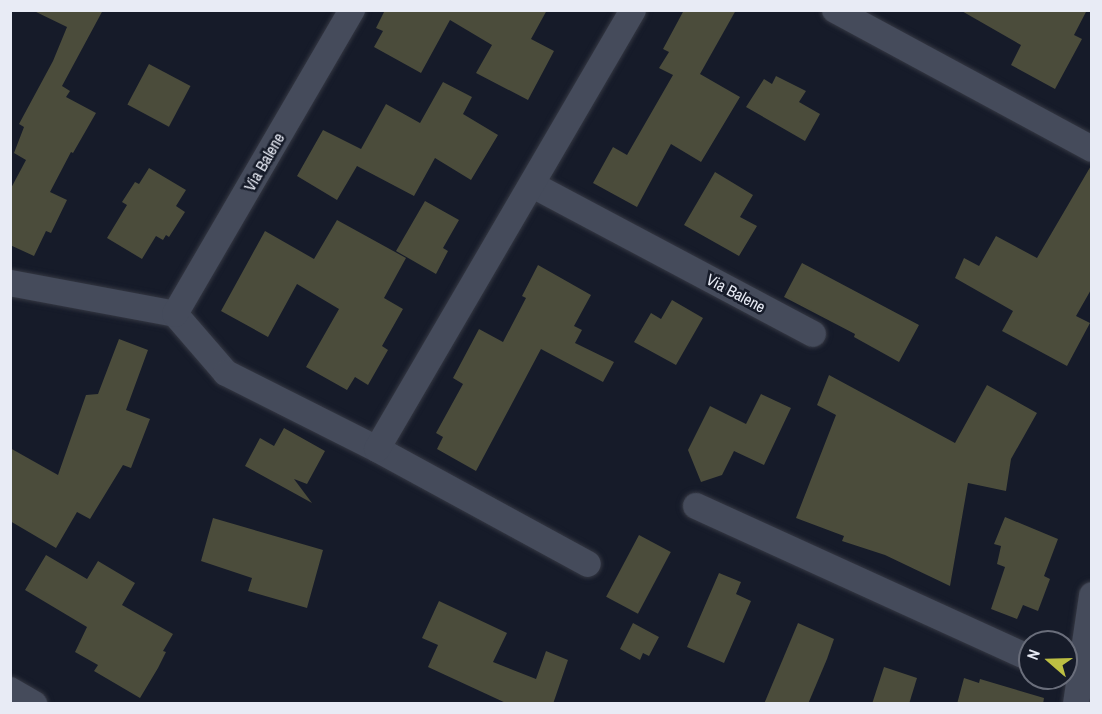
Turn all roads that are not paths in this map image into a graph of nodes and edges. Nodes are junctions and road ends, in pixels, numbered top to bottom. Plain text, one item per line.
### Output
1 (352, 10) edge
2 (633, 10) edge
3 (835, 10) edge
4 (1092, 149) edge
5 (533, 185) junction
6 (10, 283) edge
7 (175, 314) junction
8 (813, 334) dead end
9 (377, 449) junction
10 (696, 506) dead end
11 (588, 564) dead end
12 (1092, 596) edge
13 (1018, 653) edge
14 (1078, 666) edge
15 (10, 690) edge
16 (34, 704) edge

1 - 7 street, Via Balene
2 - 5 street
3 - 4 street
5 - 8 street, Via Balene
5 - 9 street
6 - 7 street
7 - 9 street
9 - 11 street
10 - 13 street
12 - 14 street
15 - 16 street

